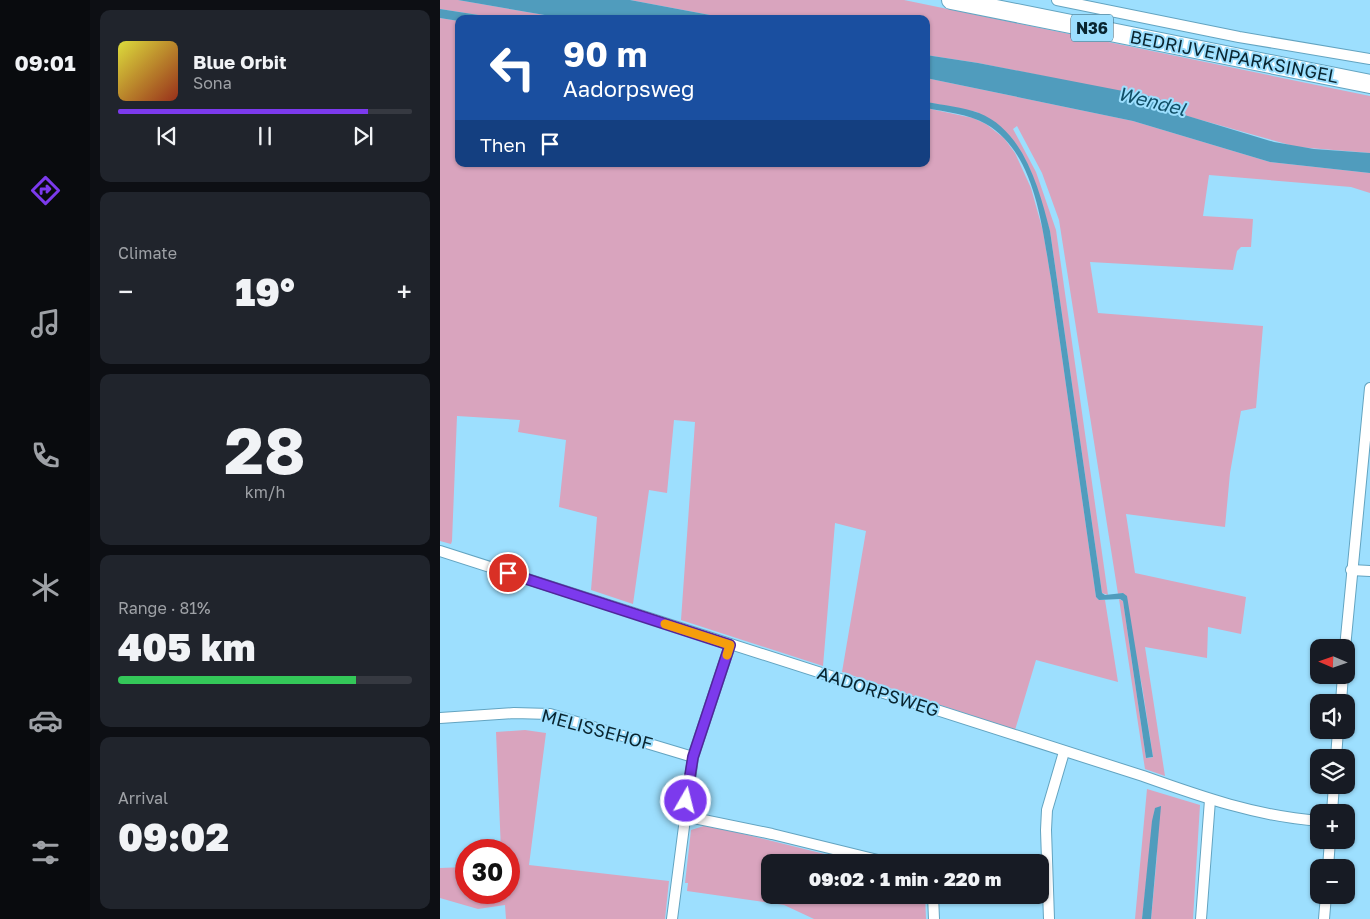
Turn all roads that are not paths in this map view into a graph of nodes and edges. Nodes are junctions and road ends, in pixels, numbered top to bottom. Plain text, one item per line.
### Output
1 (951, 0) edge
2 (1057, 0) edge
3 (1370, 59) edge
4 (1370, 84) edge
5 (1370, 388) edge
6 (440, 551) edge
7 (1351, 570) junction
8 (1370, 571) edge
9 (1346, 639) edge
10 (730, 645) junction
11 (440, 718) edge
12 (1064, 752) junction
13 (693, 757) junction
14 (1210, 800) junction
15 (684, 816) junction
16 (1310, 820) edge
17 (853, 854) edge
18 (933, 904) edge
19 (1325, 904) edge
20 (672, 919) edge
21 (934, 919) edge
22 (1049, 919) edge
23 (1201, 919) edge
24 (1324, 919) edge

1 - 4 highway, BEDRIJVENPARKSINGEL / N36
2 - 3 street
5 - 7 street
6 - 10 street, AADORPSWEG
7 - 8 street
7 - 9 street
10 - 12 street, AADORPSWEG
10 - 13 street
11 - 13 street, MELISSEHOF
12 - 14 street, AADORPSWEG
12 - 22 street
13 - 15 street
14 - 16 street, AADORPSWEG
14 - 23 street
15 - 17 street
15 - 20 street
18 - 21 street
19 - 24 street

